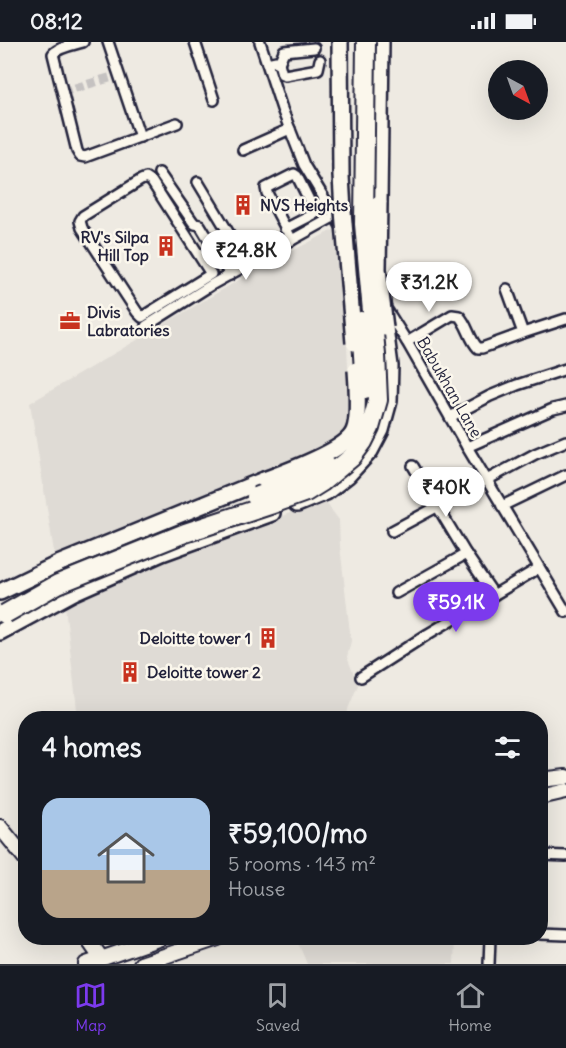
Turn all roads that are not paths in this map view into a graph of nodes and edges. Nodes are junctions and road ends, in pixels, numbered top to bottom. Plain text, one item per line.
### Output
1 (83, 42) edge
2 (108, 42) edge
3 (195, 42) edge
4 (260, 42) edge
5 (340, 42) edge
6 (355, 42) edge
7 (366, 42) edge
8 (381, 42) edge
9 (60, 45) edge
10 (314, 48) dead end
11 (320, 60) dead end
12 (267, 63) junction
13 (279, 63) junction
14 (214, 100) dead end
15 (177, 123) dead end
16 (290, 129) junction
17 (140, 137) junction
18 (243, 150) dead end
19 (159, 173) dead end
20 (198, 182) dead end
21 (326, 201) junction
22 (318, 212) dead end
23 (339, 214) junction
24 (285, 229) junction
25 (291, 240) junction
26 (248, 265) junction
27 (230, 274) junction
28 (209, 281) junction
29 (507, 289) dead end
30 (190, 292) junction
31 (566, 319) edge
32 (146, 327) dead end
33 (523, 333) junction
34 (407, 342) junction
35 (566, 369) edge
36 (566, 406) edge
37 (450, 417) junction
38 (566, 441) edge
39 (467, 447) junction
40 (413, 466) dead end
41 (566, 475) edge
42 (487, 481) junction
43 (502, 506) junction
44 (438, 507) junction
45 (392, 531) dead end
46 (135, 533) junction
47 (108, 544) junction
48 (466, 554) junction
49 (145, 561) junction
50 (539, 568) junction
51 (121, 571) junction
52 (0, 592) edge
53 (396, 593) dead end
54 (494, 595) junction
55 (2, 609) edge
56 (566, 612) edge
57 (0, 632) edge
58 (361, 677) dead end
59 (566, 777) edge
60 (548, 779) edge
61 (566, 791) edge
62 (548, 795) edge
63 (0, 827) edge
64 (18, 849) edge
65 (548, 855) edge
66 (566, 856) edge
67 (548, 934) edge
68 (566, 935) edge
69 (92, 945) edge
70 (140, 945) edge
71 (197, 945) edge
72 (490, 945) edge
73 (102, 958) junction
74 (86, 964) edge
75 (141, 964) edge
76 (489, 964) edge

1 - 9 street
2 - 17 street
3 - 14 street
4 - 12 street, Babukhan Lane
5 - 23 main road
6 - 55 highway, bridge
7 - 55 highway, bridge
8 - 49 main road, bridge
9 - 17 street
10 - 13 street
11 - 13 street
12 - 13 street
12 - 16 street, Babukhan Lane
15 - 17 street
16 - 18 street
16 - 21 street, Babukhan Lane
19 - 27 street
20 - 26 street
21 - 23 street, Babukhan Lane
21 - 24 street
22 - 24 street
23 - 25 street
23 - 34 street, Babukhan Lane
23 - 46 main road, bridge
24 - 25 street
25 - 26 street
26 - 27 street
27 - 28 street
28 - 30 street
28 - 30 street
29 - 33 street
30 - 32 street
31 - 33 street
33 - 34 street
34 - 37 street, Babukhan Lane
35 - 37 street
36 - 39 street
37 - 39 street, Babukhan Lane
38 - 42 street
39 - 42 street, Babukhan Lane
40 - 44 street
41 - 43 street
42 - 43 street, Babukhan Lane
42 - 44 street
43 - 50 street, Babukhan Lane
44 - 45 street
44 - 48 street
46 - 47 main road
46 - 49 main road
47 - 51 main road
47 - 52 main road
48 - 53 street
48 - 54 street
49 - 51 main road
50 - 54 street
50 - 56 street, Babukhan Lane
51 - 57 main road
54 - 58 street
59 - 60 main road
61 - 62 main road
63 - 64 main road
65 - 66 street
67 - 68 street
69 - 73 main road
70 - 73 main road
71 - 75 main road
72 - 76 street
73 - 74 main road

